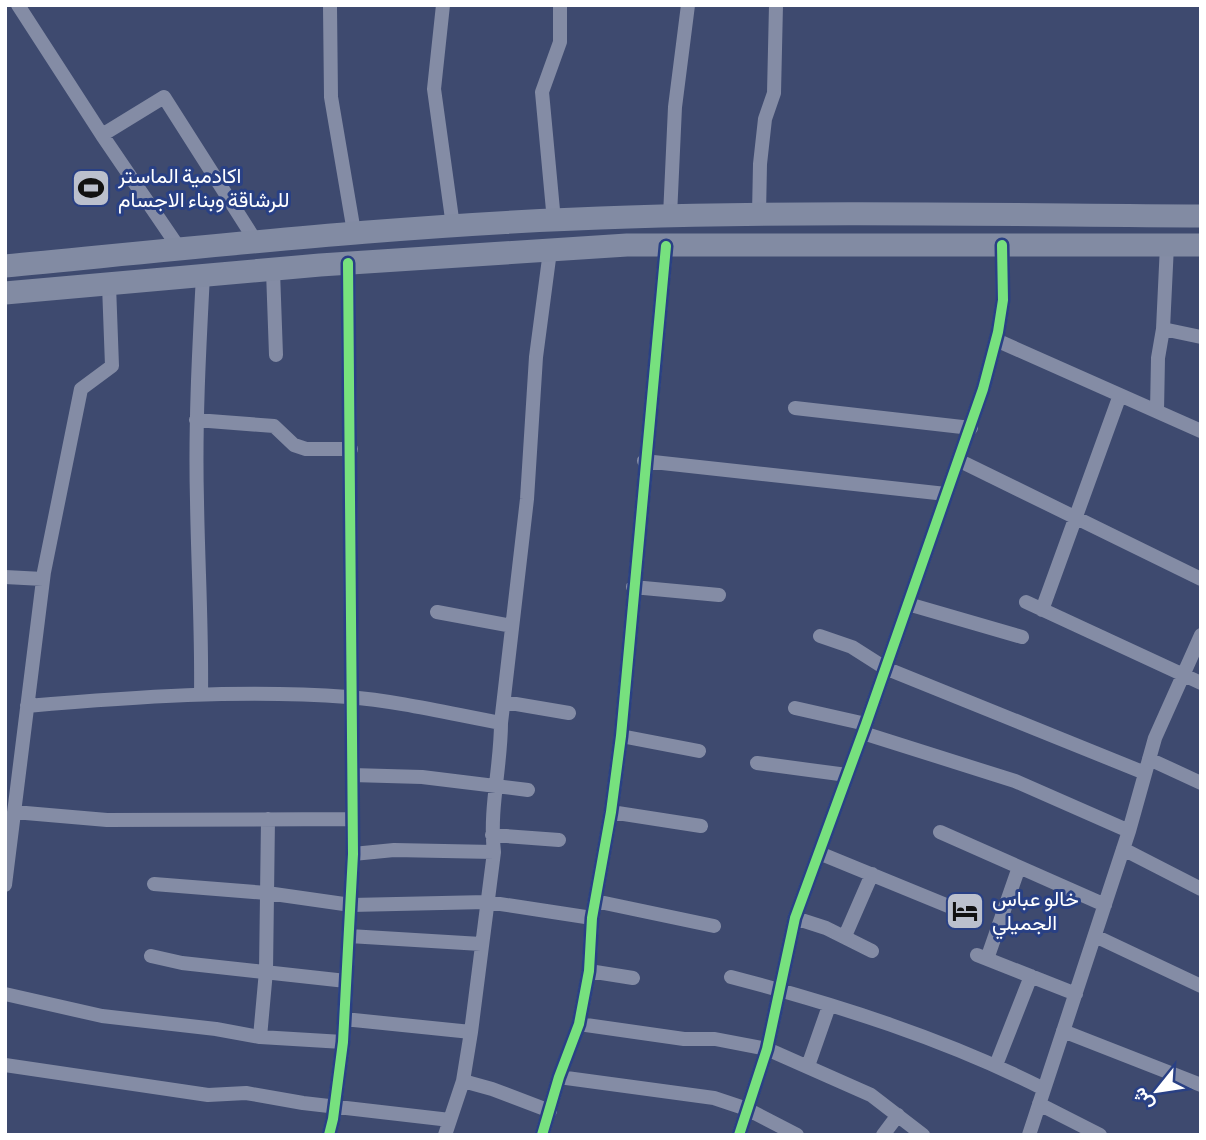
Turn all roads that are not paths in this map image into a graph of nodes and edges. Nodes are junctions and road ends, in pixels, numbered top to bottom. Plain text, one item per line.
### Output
1 (18, 5) edge
2 (443, 5) edge
3 (560, 5) edge
4 (688, 5) edge
5 (776, 5) edge
6 (330, 7) edge
7 (102, 135) junction
8 (759, 214) junction
9 (670, 216) junction
10 (1201, 216) edge
11 (554, 221) junction
12 (453, 226) junction
13 (354, 232) junction
14 (255, 240) junction
15 (1201, 244) edge
16 (1002, 245) junction
17 (1167, 245) junction
18 (666, 246) junction
19 (179, 248) junction
20 (550, 251) junction
21 (348, 263) junction
22 (5, 266) edge
23 (273, 271) junction
24 (191, 276) junction
25 (109, 285) junction
26 (5, 293) edge
27 (1163, 329) junction
28 (1201, 337) edge
29 (996, 340) junction
30 (276, 355) dead end
31 (1120, 395) junction
32 (795, 408) dead end
33 (1157, 411) junction
34 (196, 420) junction
35 (971, 428) junction
36 (1201, 431) edge
37 (351, 449) junction
38 (958, 460) junction
39 (644, 461) junction
40 (947, 494) junction
41 (1077, 517) junction
42 (5, 577) edge
43 (43, 579) junction
44 (1201, 579) edge
45 (633, 587) junction
46 (719, 595) dead end
47 (1026, 603) dead end
48 (908, 604) junction
49 (1042, 610) junction
50 (437, 612) dead end
51 (512, 625) junction
52 (1201, 635) edge
53 (820, 636) dead end
54 (1022, 637) dead end
55 (885, 668) junction
56 (1184, 676) junction
57 (1201, 683) edge
58 (201, 695) junction
59 (350, 697) junction
60 (504, 702) junction
61 (27, 706) junction
62 (795, 708) dead end
63 (569, 713) dead end
64 (501, 723) junction
65 (865, 729) junction
66 (621, 736) junction
67 (699, 751) dead end
68 (757, 763) dead end
69 (1147, 766) junction
70 (352, 775) junction
71 (847, 775) junction
72 (1201, 783) edge
73 (497, 786) junction
74 (528, 790) dead end
75 (611, 811) junction
76 (14, 812) junction
77 (268, 819) junction
78 (353, 819) junction
79 (701, 826) dead end
80 (1129, 831) junction
81 (940, 832) dead end
82 (492, 835) junction
83 (559, 840) dead end
84 (1123, 849) junction
85 (494, 852) junction
86 (7, 853) edge
87 (819, 853) junction
88 (353, 854) junction
89 (1019, 867) junction
90 (873, 874) junction
91 (154, 884) dead end
92 (5, 885) edge
93 (1201, 889) edge
94 (267, 893) junction
95 (595, 901) junction
96 (487, 902) junction
97 (351, 905) junction
98 (1105, 905) junction
99 (964, 912) dead end
100 (592, 918) junction
101 (795, 918) junction
102 (714, 926) dead end
103 (349, 936) junction
104 (845, 936) junction
105 (1095, 936) junction
106 (481, 944) junction
107 (872, 951) dead end
108 (151, 956) dead end
109 (266, 971) junction
110 (589, 971) junction
111 (1031, 976) junction
112 (731, 977) dead end
113 (633, 978) dead end
114 (346, 981) junction
115 (1201, 986) edge
116 (781, 990) junction
117 (5, 994) edge
118 (1076, 994) junction
119 (829, 1006) junction
120 (344, 1019) junction
121 (579, 1024) junction
122 (1063, 1031) junction
123 (471, 1032) junction
124 (260, 1037) junction
125 (343, 1042) junction
126 (767, 1049) junction
127 (5, 1065) edge
128 (996, 1065) junction
129 (808, 1066) junction
130 (559, 1077) junction
131 (463, 1081) junction
132 (1201, 1085) edge
133 (1044, 1089) junction
134 (1039, 1104) junction
135 (335, 1105) junction
136 (747, 1109) junction
137 (550, 1111) junction
138 (898, 1115) junction
139 (450, 1120) junction
140 (329, 1135) edge
141 (445, 1135) edge
142 (542, 1135) edge
143 (739, 1135) edge
144 (797, 1135) edge
145 (883, 1135) edge
146 (923, 1135) edge
147 (1029, 1135) edge
148 (1100, 1135) edge

1 - 7 street
2 - 12 street
3 - 11 street
4 - 9 street
5 - 8 street
6 - 13 street
7 - 14 street
7 - 19 street
8 - 9 main road
8 - 10 main road
9 - 11 main road
11 - 12 main road
12 - 13 main road
13 - 14 main road
14 - 19 main road
15 - 17 main road
16 - 17 main road
16 - 18 main road
16 - 29 street
17 - 27 street
18 - 20 main road
18 - 39 street
19 - 22 main road
19 - 24 main road
20 - 21 main road
20 - 51 street
21 - 23 main road
21 - 37 street
23 - 24 main road
23 - 30 street
24 - 25 main road
24 - 34 street
25 - 26 main road
25 - 43 street
27 - 28 street
27 - 33 street
29 - 31 street
29 - 35 street
31 - 33 street
31 - 41 street
32 - 35 street
33 - 36 street
34 - 37 street
34 - 58 street
35 - 38 street
37 - 59 street
38 - 40 street
38 - 41 street
39 - 40 street
39 - 45 street
40 - 48 street
41 - 44 street
41 - 49 street
42 - 43 street
43 - 61 street
45 - 46 street
45 - 66 street
47 - 49 street
48 - 54 street
48 - 55 street
49 - 56 street
50 - 51 street
51 - 60 street
52 - 56 street
53 - 55 street
55 - 65 street
55 - 69 street
56 - 57 street
56 - 69 street
58 - 59 street
58 - 61 street
59 - 64 street
59 - 70 street
60 - 63 street
60 - 64 street
61 - 76 street
62 - 65 street
64 - 73 street
65 - 71 street
65 - 80 street
66 - 67 street
66 - 75 street
68 - 71 street
69 - 72 street
69 - 80 street
70 - 73 street
70 - 78 street
71 - 87 street
73 - 74 street
73 - 82 street
75 - 79 street
75 - 95 street
76 - 77 street
76 - 86 street
77 - 78 street
77 - 94 street
78 - 88 street
80 - 84 street
81 - 89 street
82 - 83 street
82 - 85 street
84 - 93 street
84 - 98 street
85 - 88 street
85 - 96 street
86 - 92 street
87 - 90 street
87 - 101 street
88 - 97 street
89 - 98 street
89 - 111 street
90 - 99 street
90 - 104 street
91 - 94 street
94 - 97 street
94 - 109 street
95 - 100 street
95 - 102 street
96 - 97 street
96 - 100 street
96 - 106 street
97 - 103 street
98 - 105 street
100 - 110 street
101 - 104 street
101 - 116 street
103 - 106 street
103 - 114 street
104 - 107 street
105 - 115 street
105 - 118 street
106 - 123 street
108 - 109 street
109 - 114 street
109 - 124 street
110 - 113 street
110 - 121 street
111 - 118 street
111 - 128 street
112 - 116 street
114 - 120 street
116 - 119 street
116 - 126 street
117 - 124 street
118 - 122 street
119 - 128 street
119 - 129 street
120 - 123 street
120 - 125 street
121 - 126 street
121 - 130 street
122 - 132 street
122 - 133 street
123 - 131 street
124 - 125 street
125 - 135 street
126 - 129 street
126 - 136 street
127 - 135 street
128 - 133 street
129 - 138 street
130 - 136 street
130 - 137 street
131 - 137 street
131 - 139 street
133 - 134 street
134 - 147 street
134 - 148 street
135 - 139 street
135 - 140 street
136 - 143 street
136 - 144 street
137 - 142 street
138 - 145 street
138 - 146 street
139 - 141 street

